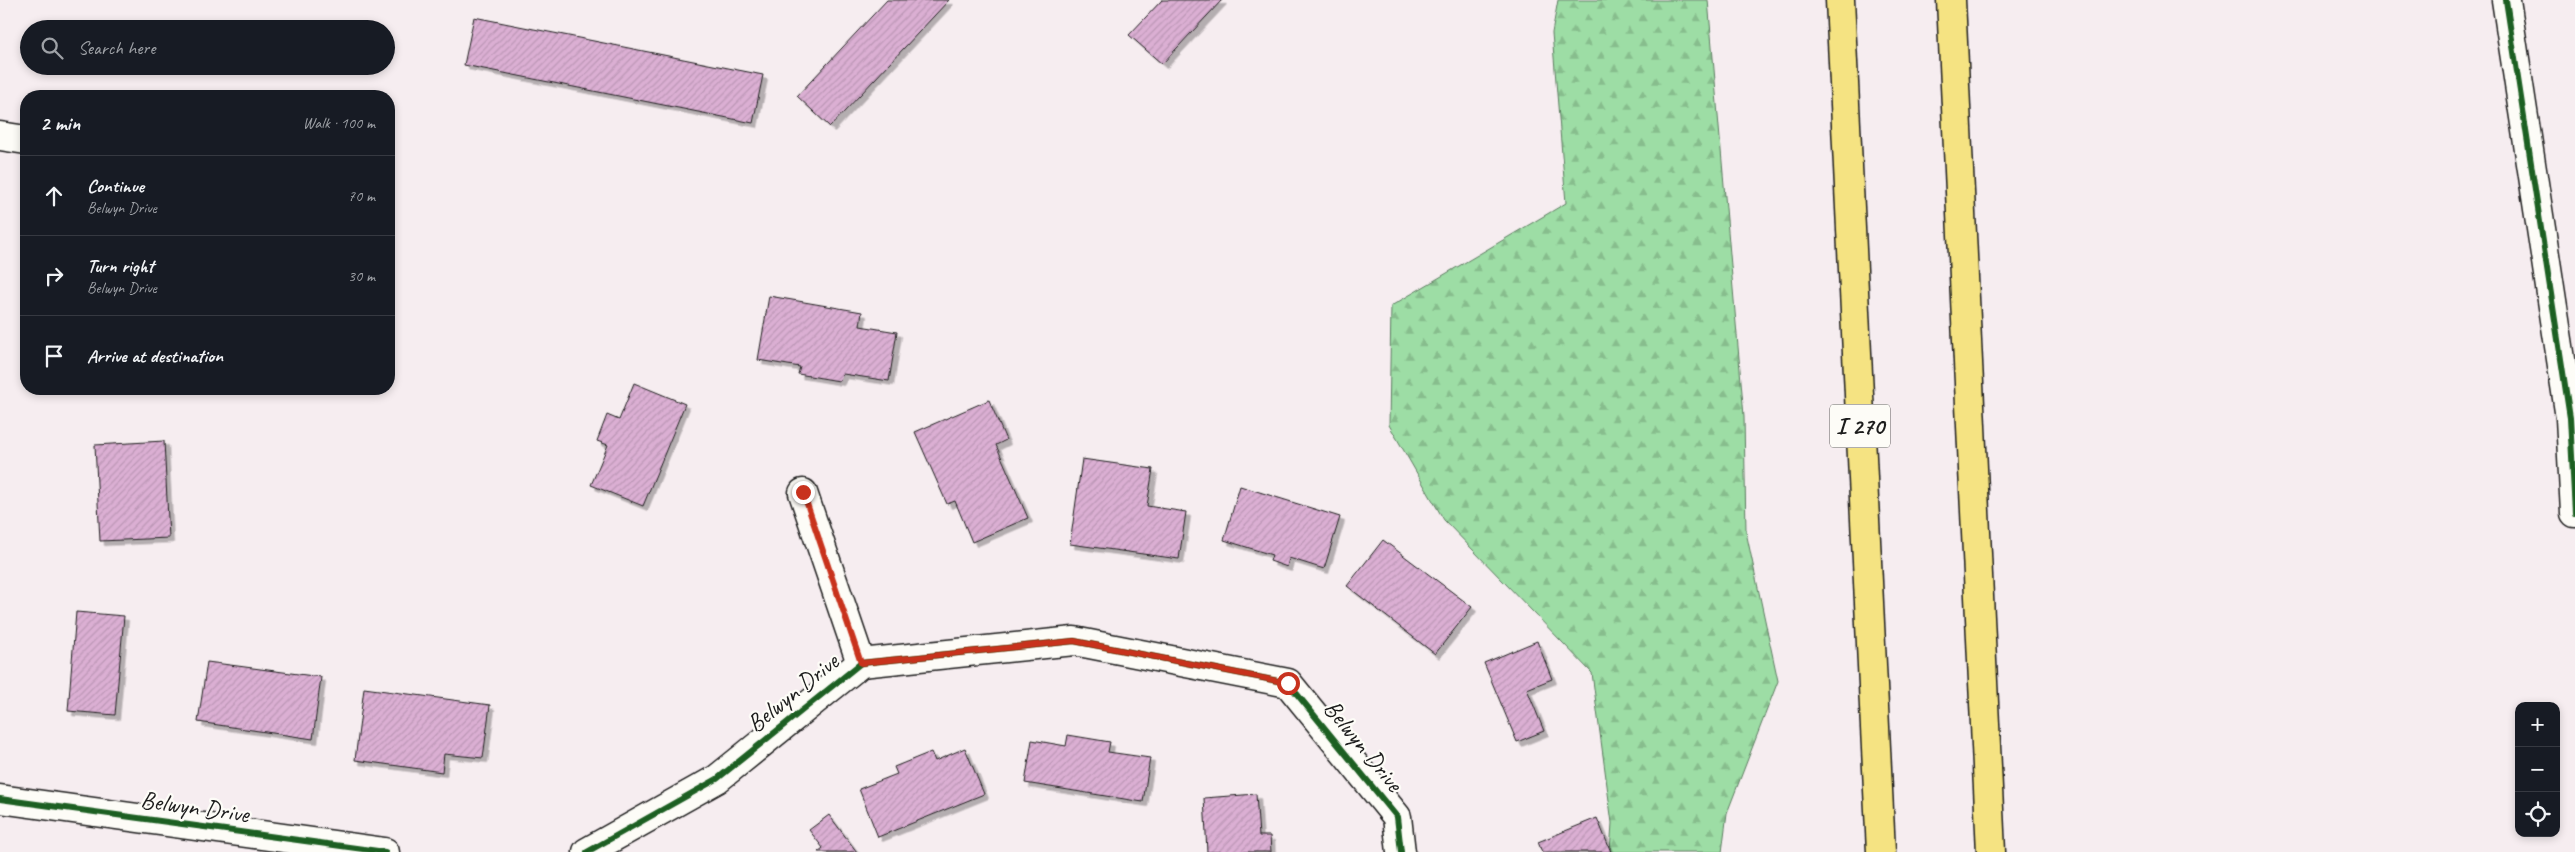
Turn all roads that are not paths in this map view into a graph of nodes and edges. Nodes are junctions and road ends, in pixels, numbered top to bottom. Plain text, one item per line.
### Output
1 (1840, 0) edge
2 (1951, 0) edge
3 (2506, 0) edge
4 (0, 136) edge
5 (20, 139) edge
6 (2572, 418) edge
7 (803, 492) dead end
8 (2575, 513) edge
9 (861, 663) junction
10 (0, 799) edge
11 (385, 852) edge
12 (587, 852) edge
13 (1401, 852) edge
14 (1881, 852) edge
15 (1991, 852) edge

1 - 14 highway, I 270
2 - 15 highway
3 - 6 street
4 - 5 street
6 - 8 street
7 - 9 street, Belwyn Drive
9 - 12 street, Belwyn Drive
9 - 13 street, Belwyn Drive
10 - 11 street, Belwyn Drive

